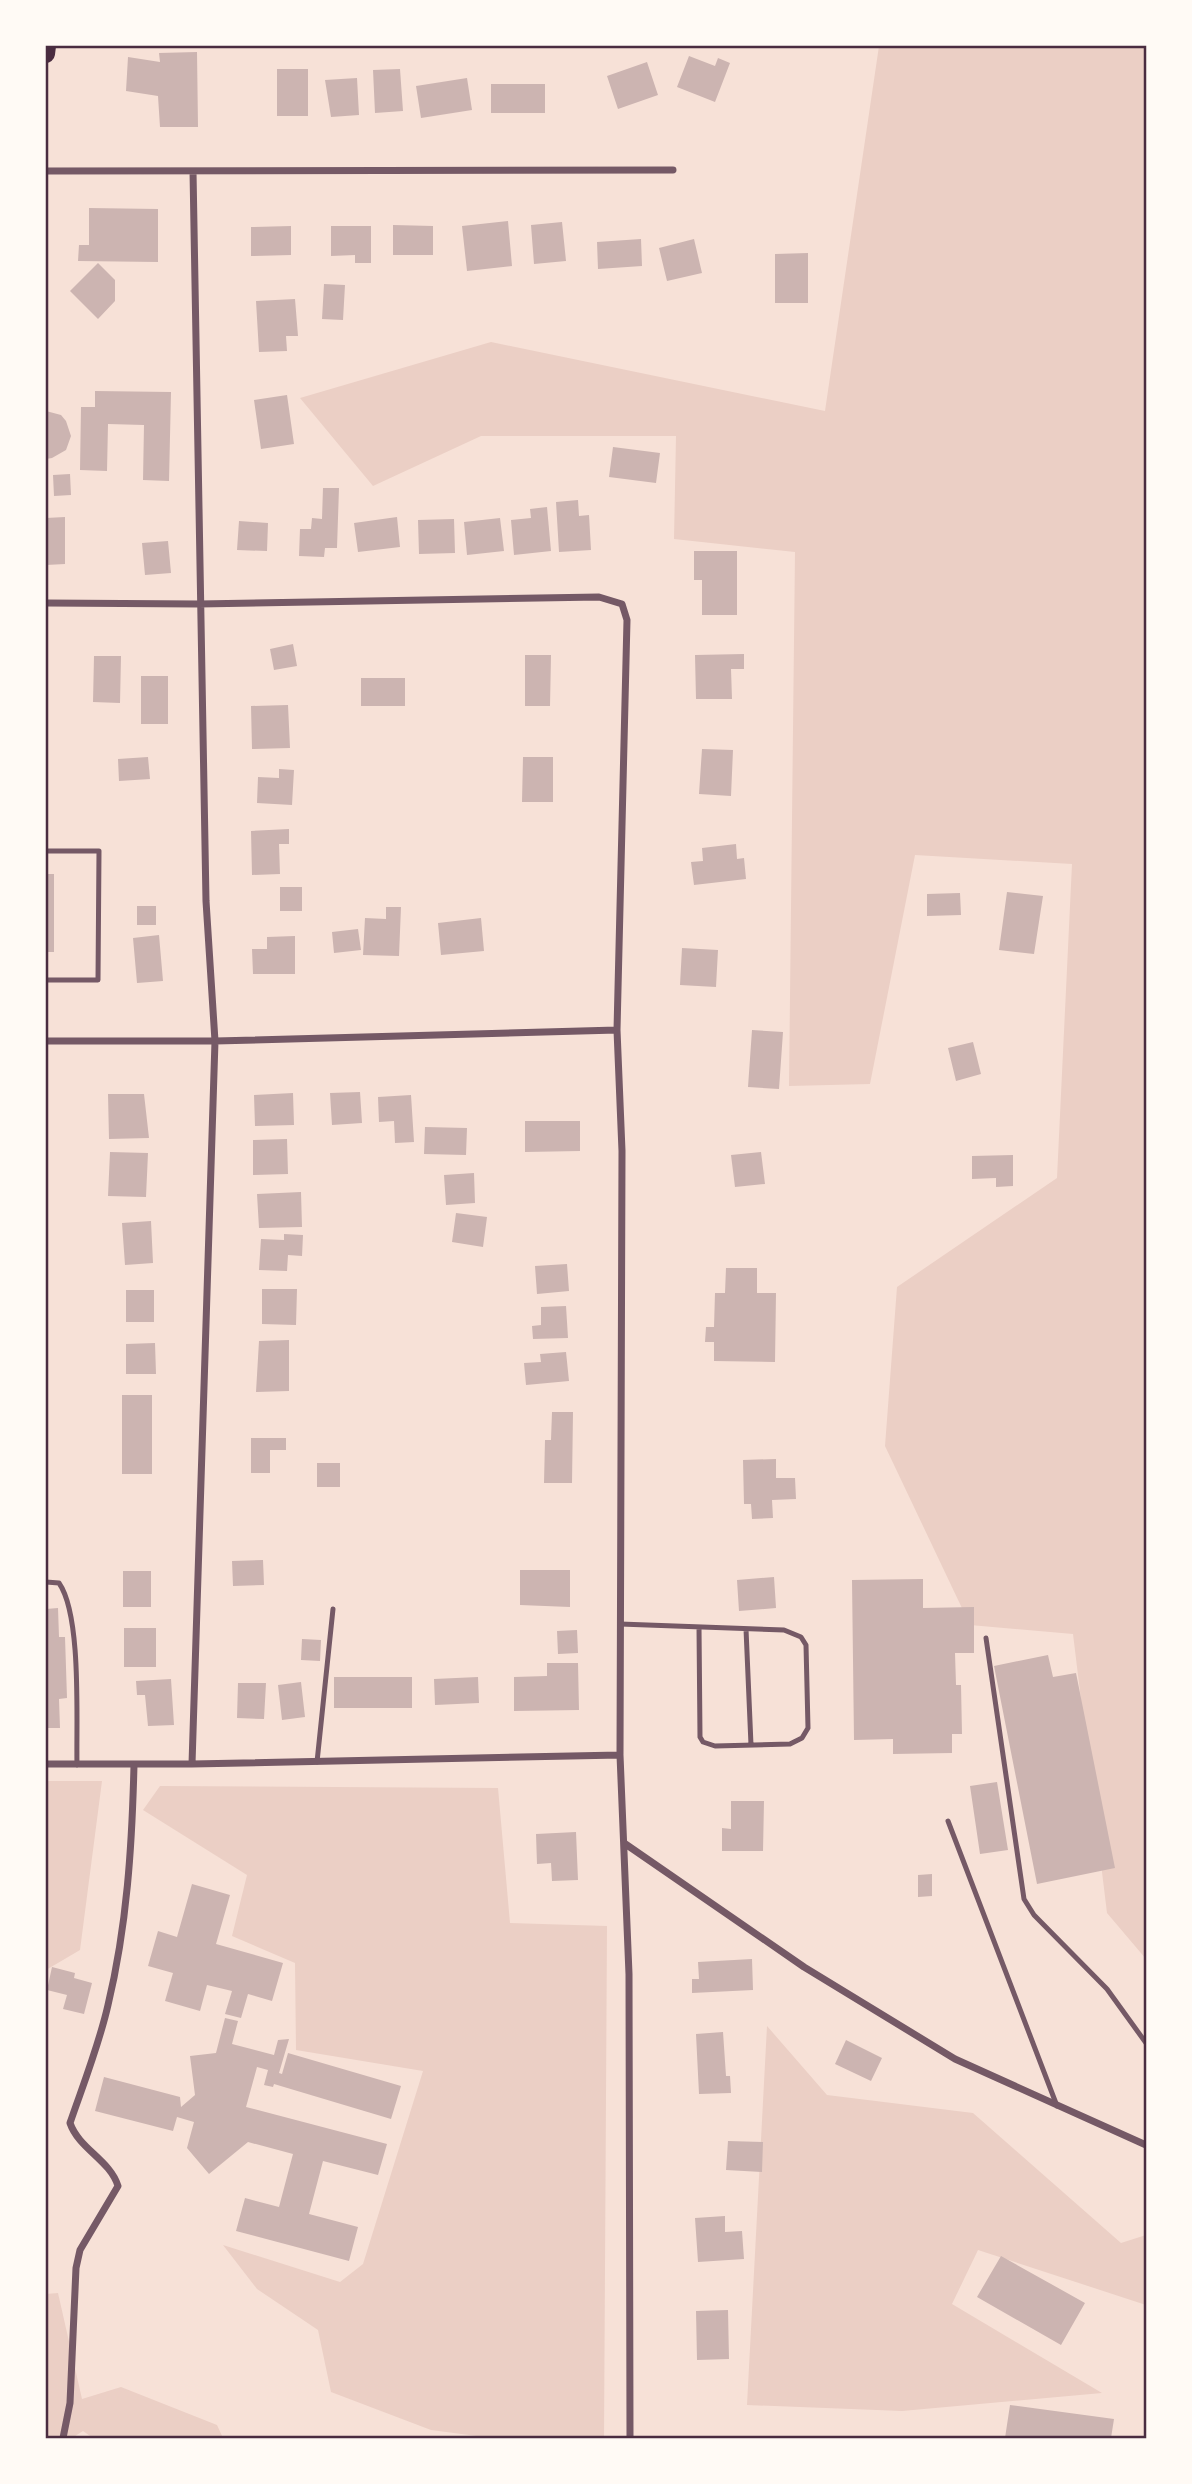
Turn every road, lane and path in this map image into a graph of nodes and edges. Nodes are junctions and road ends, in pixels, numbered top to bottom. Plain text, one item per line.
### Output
1 (47, 46) edge
2 (46, 54) edge
3 (673, 170) dead end
4 (193, 171) junction
5 (46, 172) edge
6 (46, 603) edge
7 (199, 604) junction
8 (46, 851) edge
9 (46, 980) edge
10 (617, 1030) junction
11 (46, 1041) edge
12 (215, 1041) junction
13 (46, 1582) edge
14 (333, 1609) dead end
15 (620, 1624) junction
16 (699, 1627) junction
17 (746, 1629) junction
18 (986, 1637) dead end
19 (751, 1745) junction
20 (620, 1755) junction
21 (317, 1762) junction
22 (46, 1765) edge
23 (77, 1765) junction
24 (134, 1765) junction
25 (192, 1765) junction
26 (947, 1821) dead end
27 (624, 1843) junction
28 (1146, 2043) edge
29 (1057, 2106) junction
30 (1146, 2145) edge
31 (63, 2438) edge
32 (630, 2438) edge

1 - 2 highway
3 - 4 street
4 - 5 street
4 - 7 street
6 - 7 street
7 - 10 street
7 - 12 street
8 - 9 lane
10 - 12 street
10 - 15 street
11 - 12 street
12 - 25 street
13 - 23 lane
14 - 21 lane
15 - 16 lane
15 - 20 street
16 - 17 lane
16 - 19 lane
17 - 19 lane
17 - 19 lane
18 - 28 lane
20 - 21 street
20 - 27 street
21 - 25 street
22 - 23 street
23 - 24 street
24 - 25 street
24 - 31 street
26 - 29 lane
27 - 29 street
27 - 32 street
29 - 30 street

